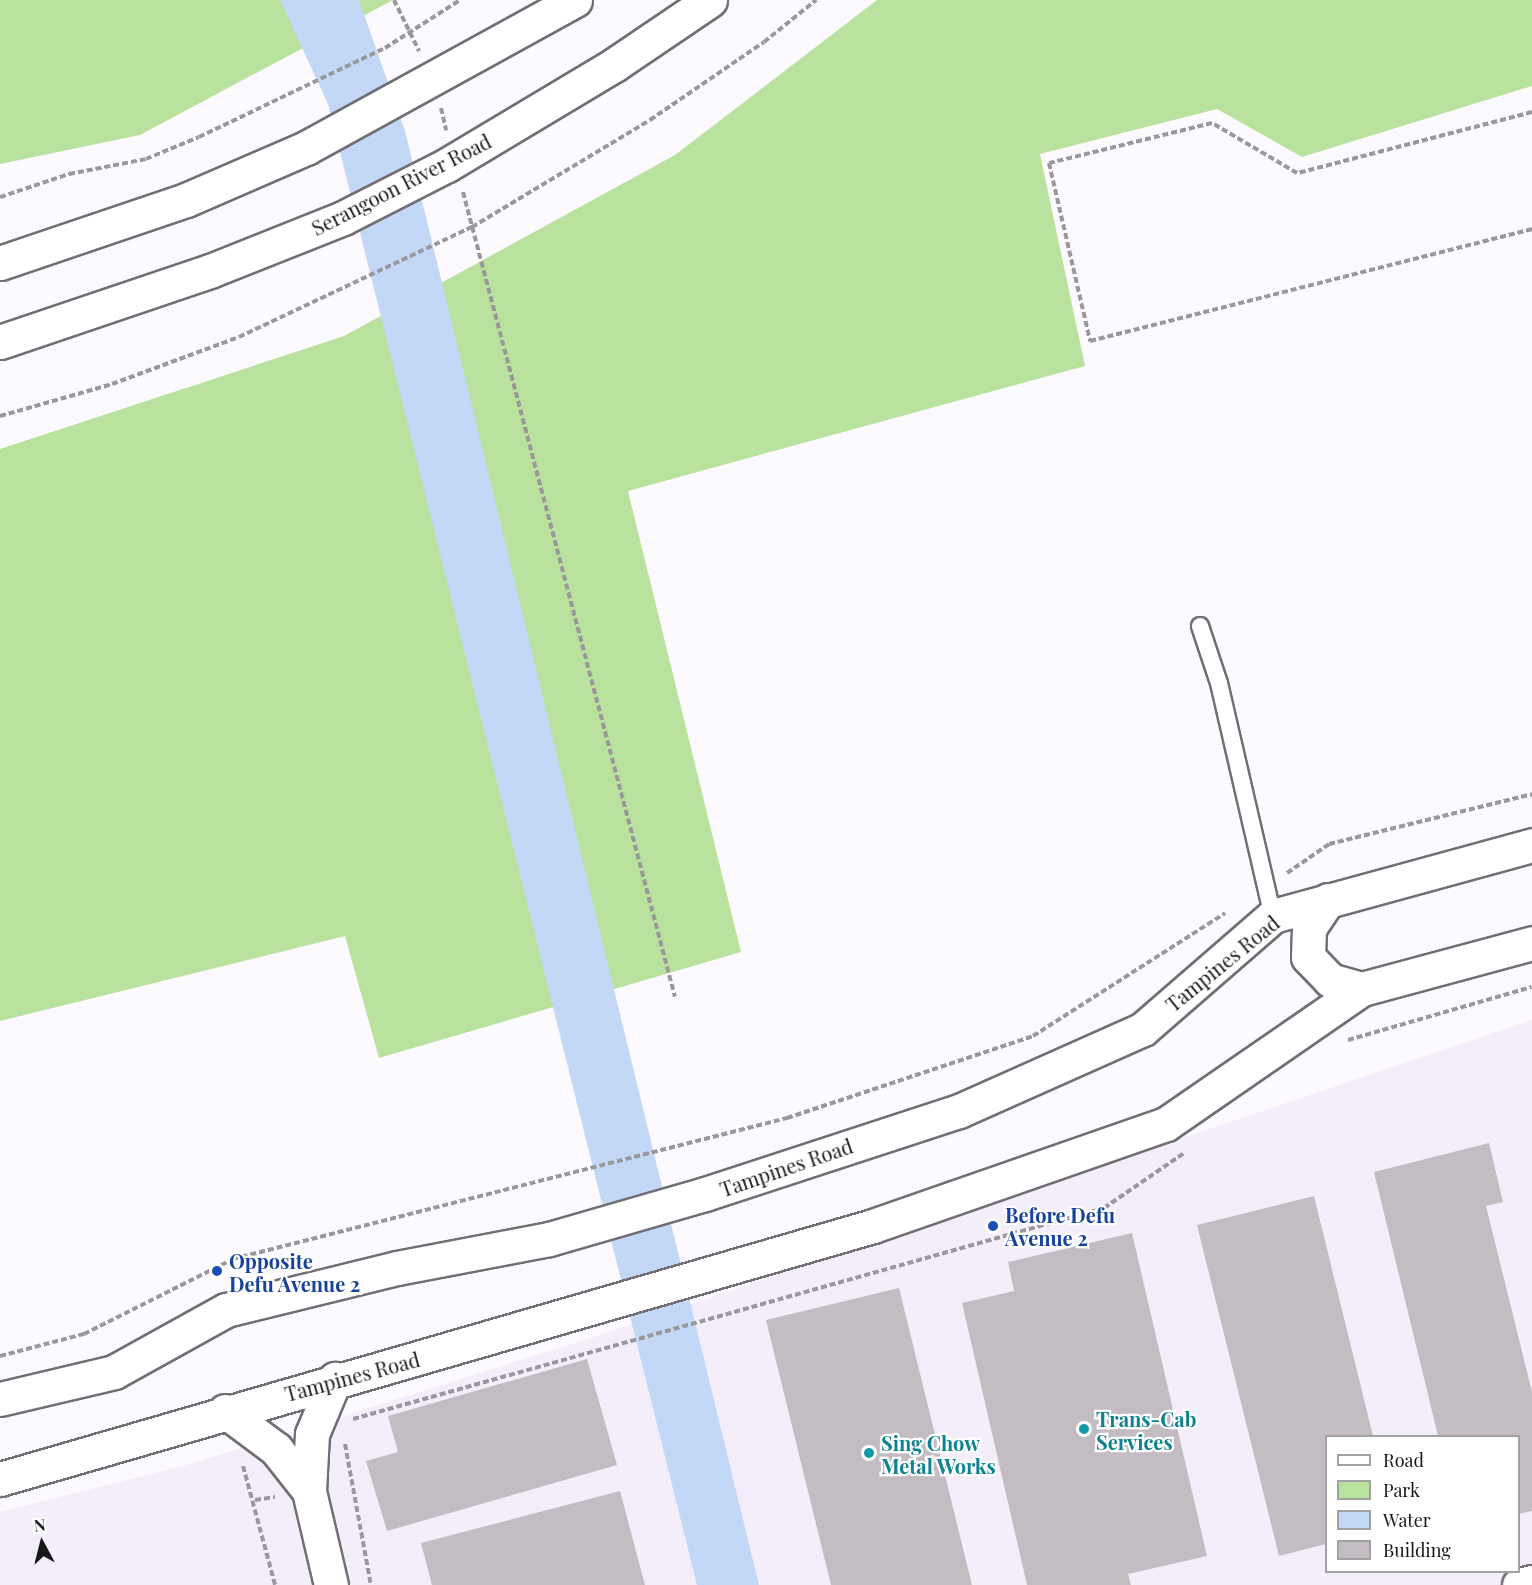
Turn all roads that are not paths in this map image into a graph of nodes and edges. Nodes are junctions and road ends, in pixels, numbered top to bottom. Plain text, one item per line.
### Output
1 (575, 0) edge
2 (710, 0) edge
3 (0, 263) edge
4 (0, 342) edge
5 (1200, 626) dead end
6 (1532, 845) edge
7 (1328, 900) junction
8 (1269, 902) junction
9 (1532, 943) edge
10 (1362, 989) junction
11 (335, 1379) junction
12 (0, 1399) edge
13 (225, 1411) junction
14 (0, 1479) edge
15 (309, 1491) junction
16 (1532, 1582) edge
17 (331, 1585) edge
18 (1519, 1585) edge

1 - 3 main road
2 - 4 main road, Serangoon River Road
5 - 8 lane
6 - 7 main road, Tampines Road
7 - 8 main road, Tampines Road
7 - 10 main road
8 - 12 main road, Tampines Road
9 - 10 main road, Tampines Road
10 - 11 main road, Tampines Road
11 - 13 main road, Tampines Road
11 - 15 main road
13 - 14 main road, Tampines Road
13 - 15 main road
15 - 17 main road
16 - 18 main road

